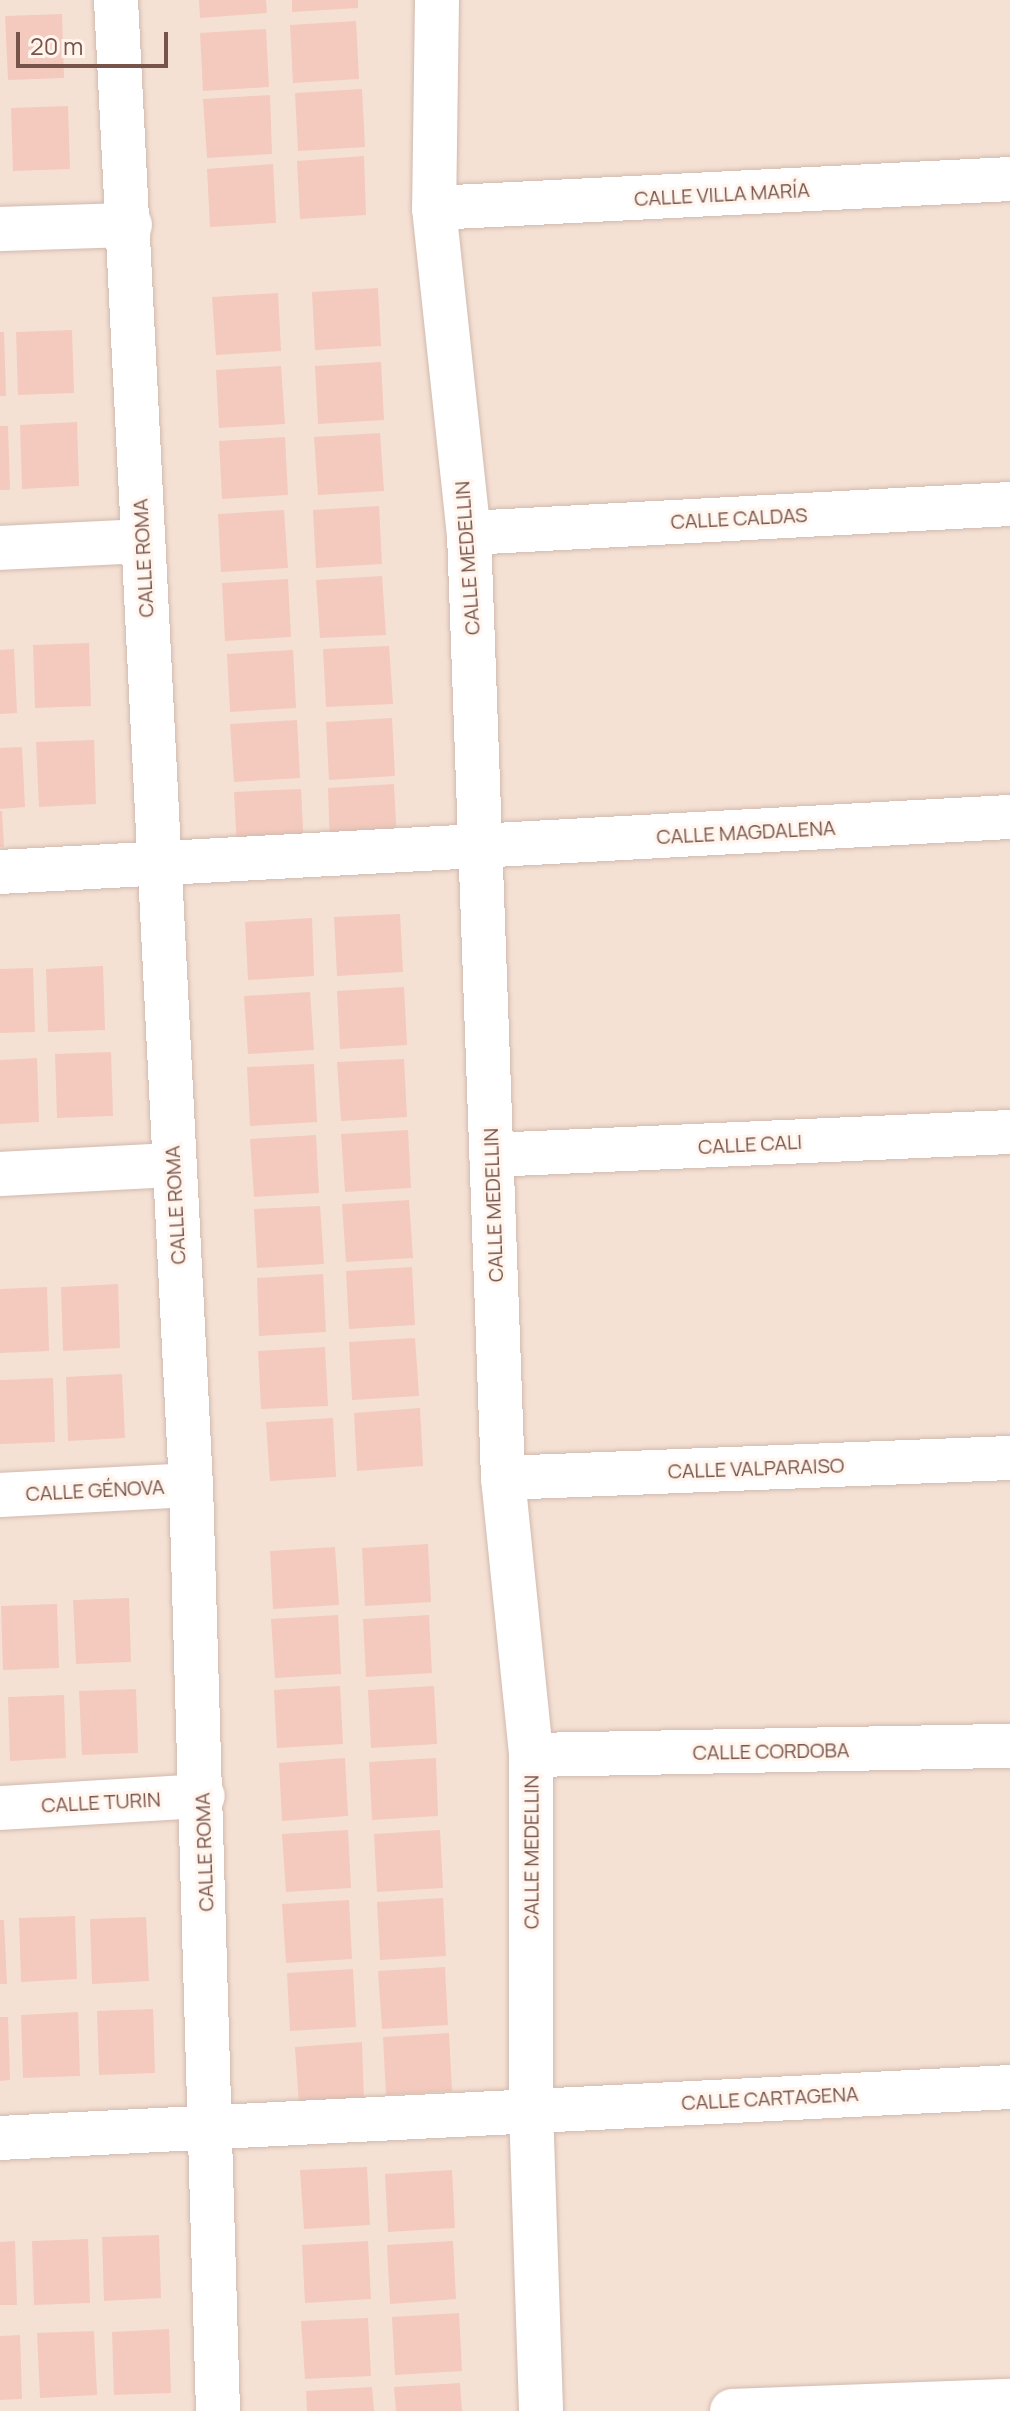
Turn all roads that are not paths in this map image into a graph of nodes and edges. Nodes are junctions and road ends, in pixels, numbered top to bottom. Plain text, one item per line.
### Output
1 (116, 0) edge
2 (437, 0) edge
3 (1010, 179) edge
4 (434, 208) junction
5 (130, 225) junction
6 (0, 229) edge
7 (1010, 504) edge
8 (469, 533) junction
9 (142, 541) junction
10 (0, 548) edge
11 (1010, 817) edge
12 (481, 847) junction
13 (160, 864) junction
14 (0, 872) edge
15 (1010, 1132) edge
16 (491, 1155) junction
17 (173, 1165) junction
18 (0, 1174) edge
19 (1010, 1458) edge
20 (503, 1478) junction
21 (191, 1485) junction
22 (0, 1495) edge
23 (1010, 1746) edge
24 (531, 1755) junction
25 (203, 1796) junction
26 (0, 1808) edge
27 (1010, 2087) edge
28 (531, 2108) junction
29 (214, 2130) junction
30 (0, 2138) edge
31 (1010, 2401) edge
32 (218, 2411) edge
33 (541, 2411) edge
34 (732, 2411) edge

1 - 5 street, CALLE ROMA
2 - 4 street, CALLE MEDELLIN
3 - 4 street, CALLE VILLA MARÍA
4 - 8 street, CALLE MEDELLIN
5 - 6 street
5 - 9 street, CALLE ROMA
7 - 8 street, CALLE CALDAS
8 - 12 street, CALLE MEDELLIN
9 - 10 street
9 - 13 street, CALLE ROMA
11 - 12 street, CALLE MAGDALENA
12 - 13 street, CALLE MAGDALENA
12 - 16 street, CALLE MEDELLIN
13 - 14 street, CALLE MAGDALENA
13 - 17 street, CALLE ROMA
15 - 16 street, CALLE CALI
16 - 20 street, CALLE MEDELLIN
17 - 18 street
17 - 21 street, CALLE ROMA
19 - 20 street, CALLE VALPARAISO
20 - 24 street, CALLE MEDELLIN
21 - 22 street, CALLE GÉNOVA
21 - 25 street, CALLE ROMA
23 - 24 street, CALLE CORDOBA
24 - 28 street, CALLE MEDELLIN
25 - 26 street, CALLE TURIN
25 - 29 street, CALLE ROMA
27 - 28 street, CALLE CARTAGENA
28 - 29 street, CALLE CARTAGENA
28 - 33 street, CALLE MEDELLIN
29 - 30 street, CALLE CARTAGENA
29 - 32 street, CALLE ROMA
31 - 34 street

